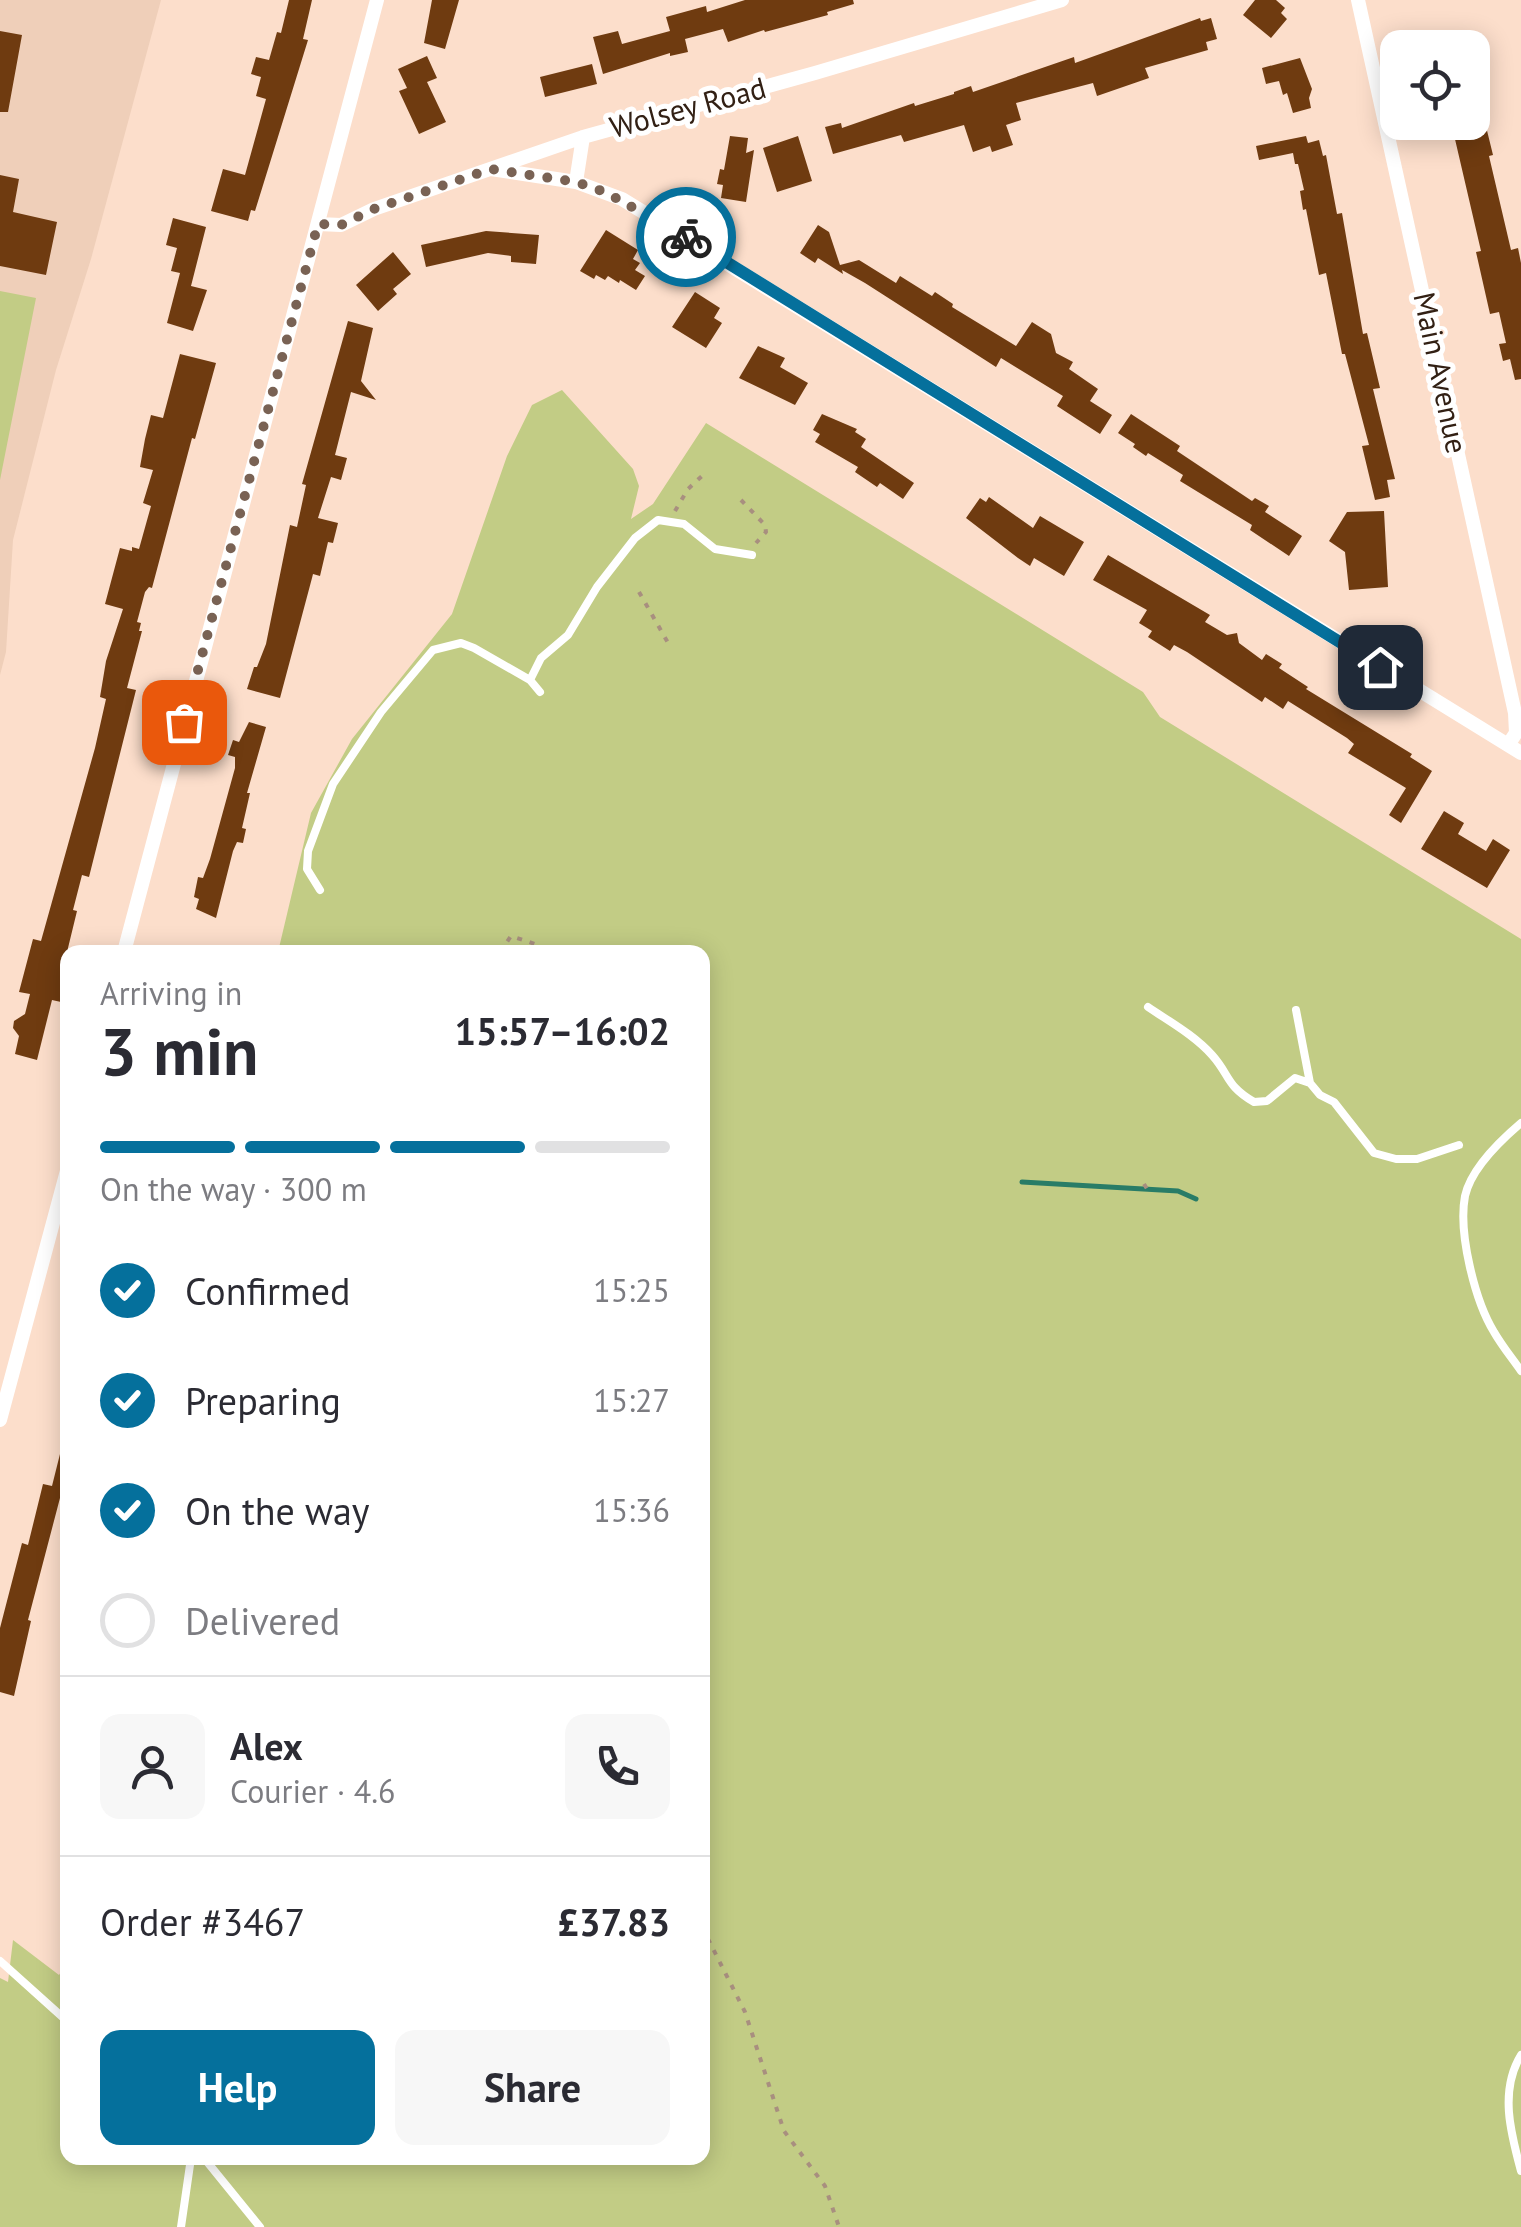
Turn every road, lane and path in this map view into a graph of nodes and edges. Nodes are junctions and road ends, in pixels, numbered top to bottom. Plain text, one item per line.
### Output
1 (377, 0) edge
2 (1062, 0) edge
3 (1358, 0) edge
4 (584, 137) junction
5 (491, 169) junction
6 (576, 182) junction
7 (318, 224) junction
8 (702, 476) dead end
9 (741, 500) dead end
10 (672, 520) junction
11 (740, 554) junction
12 (752, 556) dead end
13 (639, 592) dead end
14 (671, 648) dead end
15 (530, 680) junction
16 (540, 692) dead end
17 (1515, 749) edge
18 (320, 890) dead end
19 (538, 944) dead end
20 (126, 945) edge
21 (505, 945) edge
22 (1148, 1007) dead end
23 (1296, 1010) dead end
24 (1310, 1083) junction
25 (1521, 1122) edge
26 (1459, 1145) dead end
27 (1144, 1184) dead end
28 (1151, 1195) dead end
29 (60, 1197) edge
30 (1521, 1371) edge
31 (0, 1420) edge
32 (710, 1942) edge
33 (0, 1961) edge
34 (60, 2015) edge
35 (1521, 2056) edge
36 (190, 2165) edge
37 (210, 2165) edge
38 (1521, 2171) edge
39 (251, 2214) junction
40 (181, 2227) edge
41 (247, 2227) edge
42 (260, 2227) edge
43 (838, 2227) edge

1 - 7 street
2 - 4 street, Wolsey Road
3 - 17 street, Main Avenue
4 - 5 street, Wolsey Road
4 - 6 street
5 - 6 street
5 - 7 street, Wolsey Road
6 - 17 street
7 - 20 street
8 - 10 path
9 - 11 path
10 - 11 lane
10 - 15 lane
11 - 12 lane
13 - 14 path
15 - 16 lane
15 - 18 lane
19 - 21 path
22 - 24 lane
23 - 24 lane
24 - 26 lane
25 - 30 lane
27 - 28 path
29 - 31 street
32 - 43 path
33 - 34 lane
35 - 38 lane
36 - 40 lane
37 - 39 lane
39 - 41 lane
39 - 42 lane

